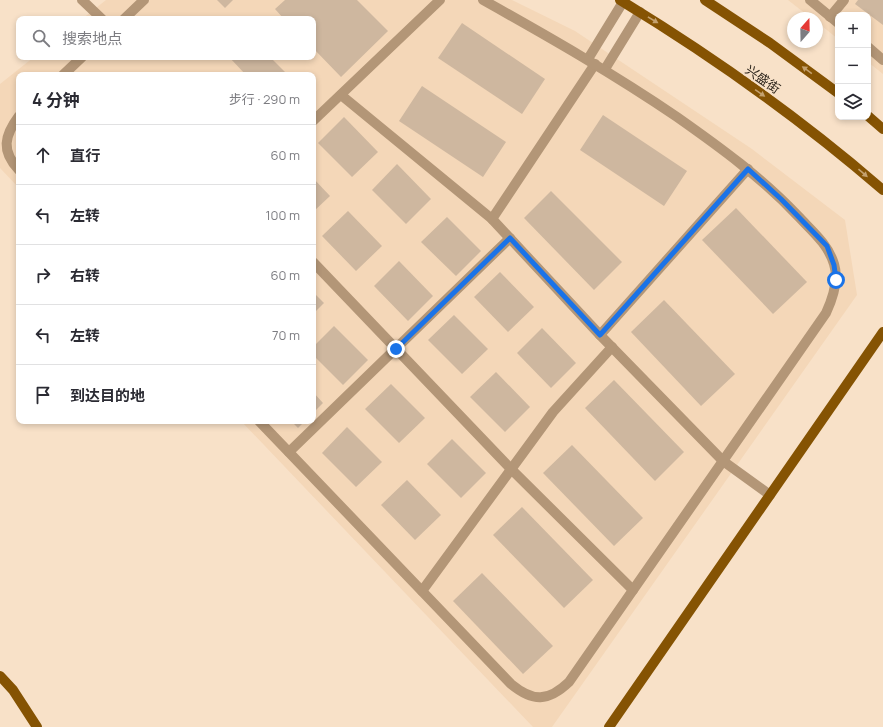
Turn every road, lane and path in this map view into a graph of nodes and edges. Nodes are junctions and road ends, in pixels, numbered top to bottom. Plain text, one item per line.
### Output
1 (82, 0) edge
2 (440, 0) edge
3 (483, 0) edge
4 (705, 0) edge
5 (810, 0) edge
6 (844, 0) edge
7 (621, 1) edge
8 (140, 2) edge
9 (640, 12) junction
10 (99, 16) edge
11 (127, 16) edge
12 (834, 20) edge
13 (869, 48) edge
14 (79, 60) edge
15 (883, 60) edge
16 (592, 61) junction
17 (605, 69) junction
18 (66, 72) edge
19 (835, 91) edge
20 (341, 95) junction
21 (316, 118) edge
22 (871, 119) edge
23 (16, 120) edge
24 (883, 129) edge
25 (16, 167) edge
26 (748, 169) junction
27 (883, 190) edge
28 (492, 219) junction
29 (510, 238) junction
30 (316, 265) edge
31 (883, 332) edge
32 (600, 335) junction
33 (612, 347) junction
34 (396, 349) junction
35 (262, 424) edge
36 (289, 452) junction
37 (723, 461) junction
38 (511, 469) junction
39 (770, 495) junction
40 (633, 590) junction
41 (422, 591) junction
42 (0, 676) edge
43 (37, 727) edge
44 (609, 727) edge

1 - 10 lane
2 - 20 lane
3 - 16 lane
19 -> 4 main road
5 - 12 lane
6 - 12 lane
7 - 9 main road, 兴盛街
7 - 16 lane
8 - 11 lane
9 - 17 lane
9 -> 27 main road, 兴盛街
13 - 15 lane
14 - 18 lane
16 - 17 lane
16 - 28 lane
17 - 26 lane
20 - 21 lane
20 - 28 lane
22 - 24 main road
23 - 25 lane
26 - 32 lane
26 - 37 lane
28 - 29 lane
29 - 32 lane
29 - 34 lane
30 - 34 lane
31 - 39 main road
32 - 33 lane
33 - 37 lane
33 - 38 lane
34 - 36 lane
34 - 38 lane
35 - 36 lane
36 - 41 lane
37 - 39 lane
37 - 40 lane
38 - 40 lane
38 - 41 lane
39 - 44 main road
40 - 41 lane
42 - 43 main road

